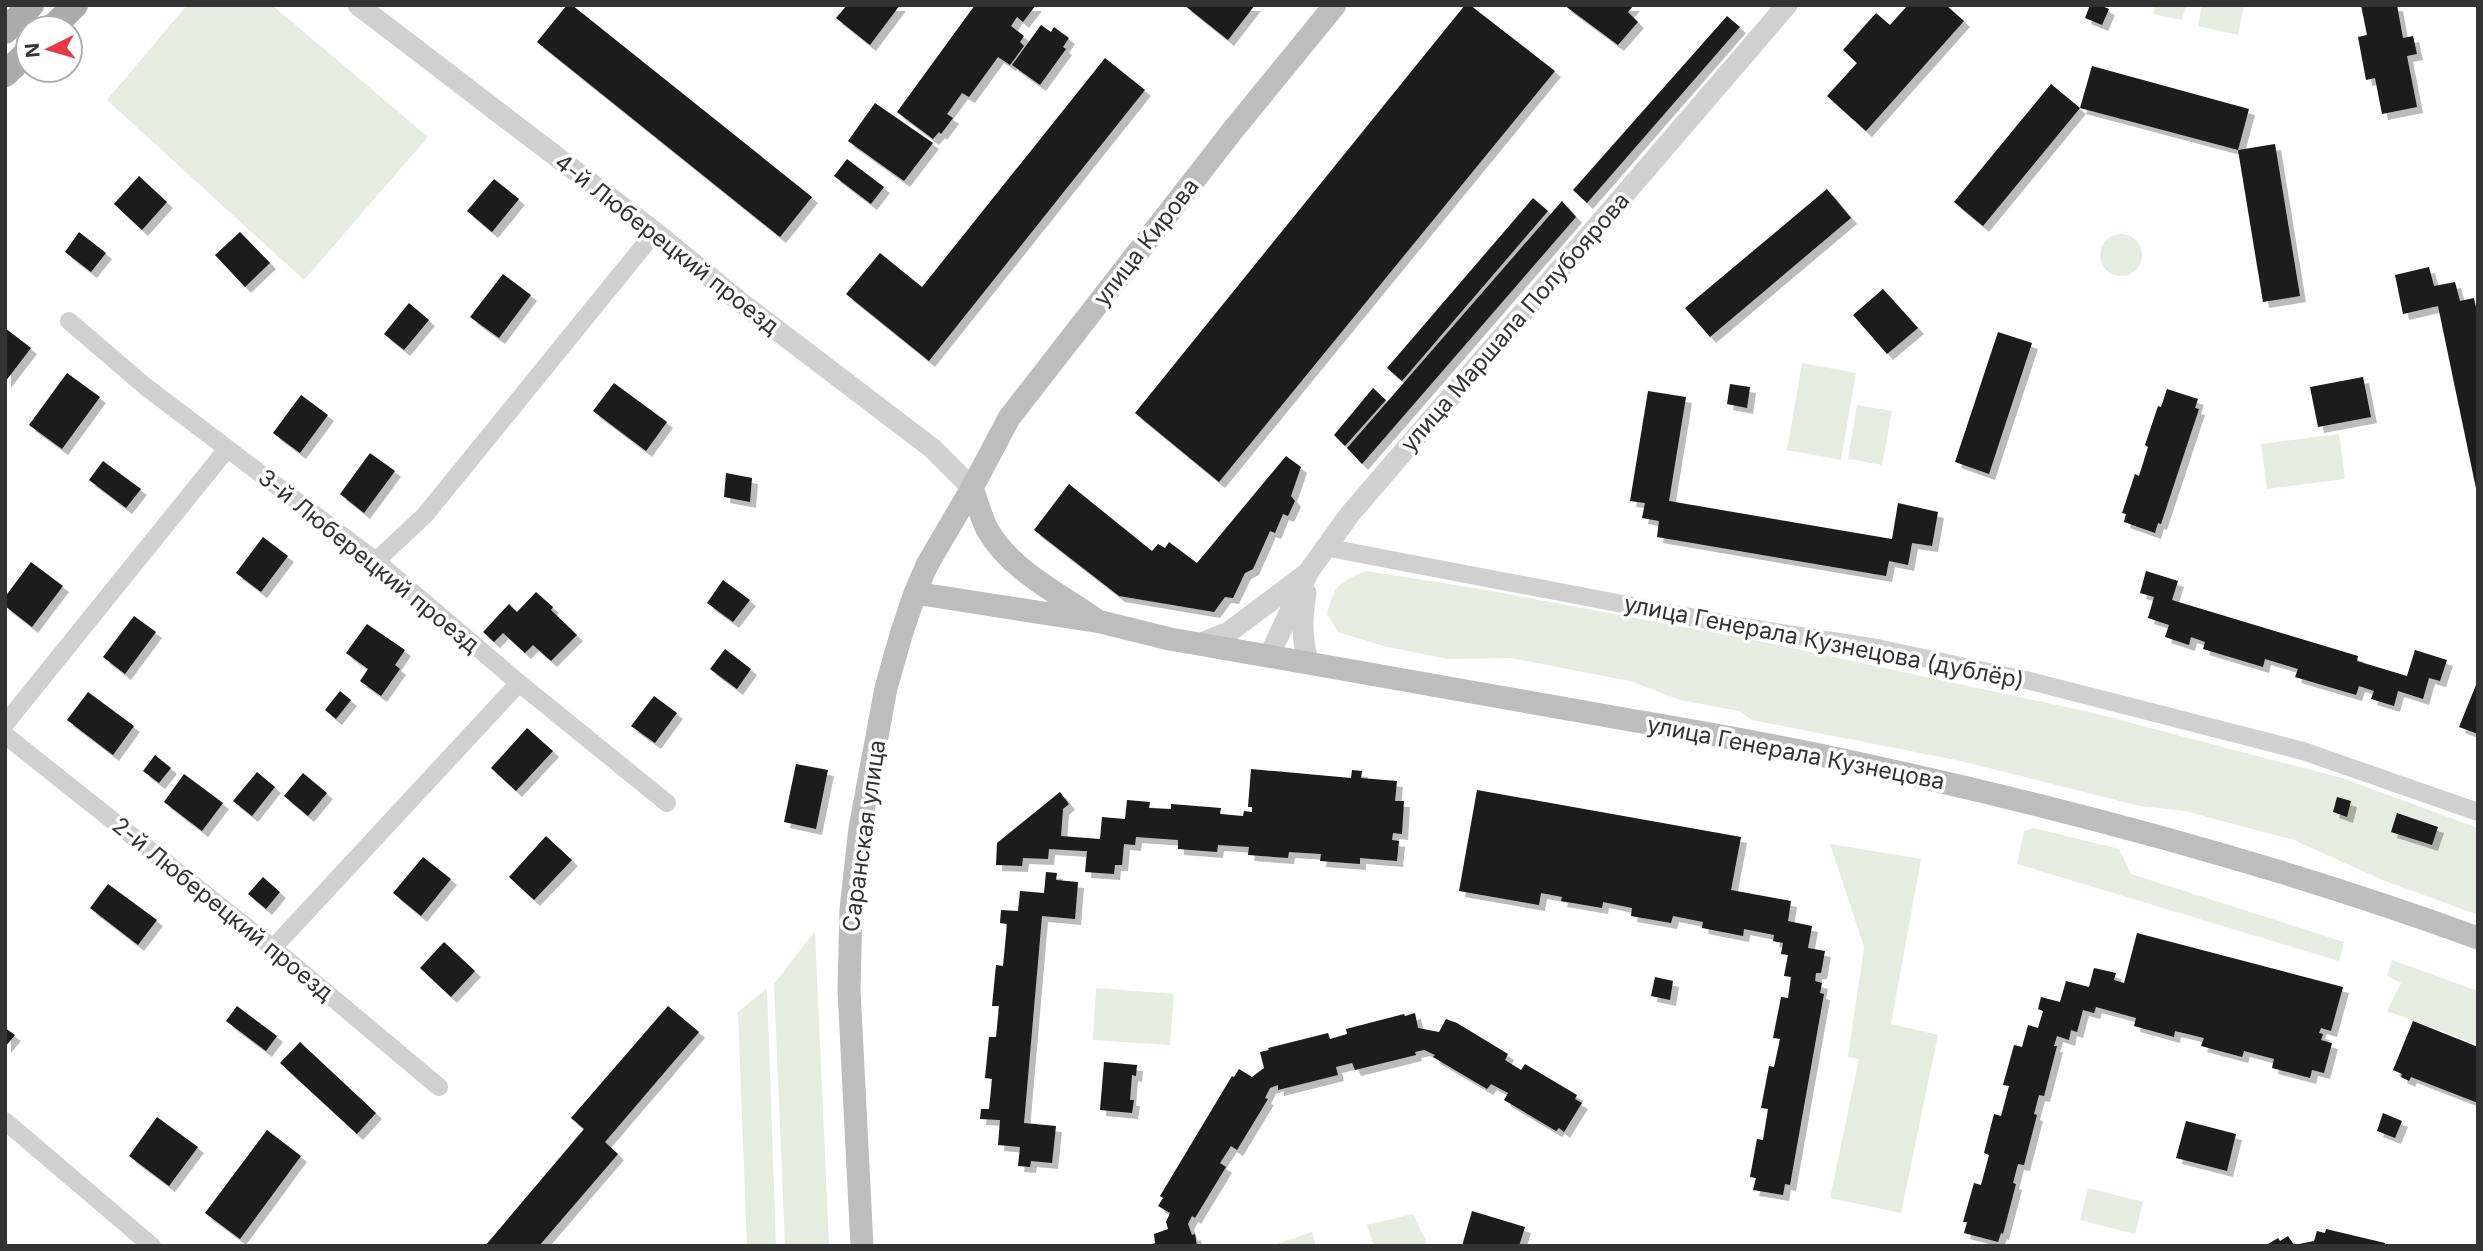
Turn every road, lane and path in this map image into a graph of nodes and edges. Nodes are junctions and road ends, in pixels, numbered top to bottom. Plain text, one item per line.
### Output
1 (31, 5) edge
2 (358, 5) edge
3 (1335, 5) edge
4 (1787, 5) edge
5 (5, 31) edge
6 (655, 232) junction
7 (69, 321) dead end
8 (227, 449) junction
9 (972, 488) junction
10 (1325, 547) junction
11 (376, 561) junction
12 (1309, 571) junction
13 (915, 593) junction
14 (1101, 622) junction
15 (1199, 644) junction
16 (1269, 656) junction
17 (1310, 663) junction
18 (519, 683) junction
19 (5, 724) edge
20 (5, 735) edge
21 (667, 803) dead end
22 (2478, 812) edge
23 (2478, 938) edge
24 (273, 948) junction
25 (439, 1087) dead end
26 (5, 1121) edge
27 (152, 1246) edge
28 (862, 1246) edge

1 - 5 main road
2 - 6 street, 4-й Люберецкий проезд
3 - 9 main road, улица Кирова
4 - 10 street, улица Маршала Полубоярова
6 - 9 street, 4-й Люберецкий проезд
6 - 11 street
7 - 8 street, 3-й Люберецкий проезд
8 - 11 street, 3-й Люберецкий проезд
8 - 19 street
9 - 13 main road, Саранская улица
9 - 14 main road, улица Генерала Кузнецова
10 - 12 street, улица Маршала Полубоярова
10 - 22 street, улица Генерала Кузнецова (дублёр)
11 - 18 street, 3-й Люберецкий проезд
12 - 15 street
12 - 16 street, улица Маршала Полубоярова
12 - 17 street
13 - 14 main road, улица Генерала Кузнецова
13 - 28 main road, Саранская улица
14 - 15 main road, улица Генерала Кузнецова
15 - 16 main road, улица Генерала Кузнецова
16 - 17 main road, улица Генерала Кузнецова
17 - 23 main road, улица Генерала Кузнецова
18 - 21 street, 3-й Люберецкий проезд
18 - 24 street
20 - 24 street, 2-й Люберецкий проезд
24 - 25 street, 2-й Люберецкий проезд
26 - 27 street

